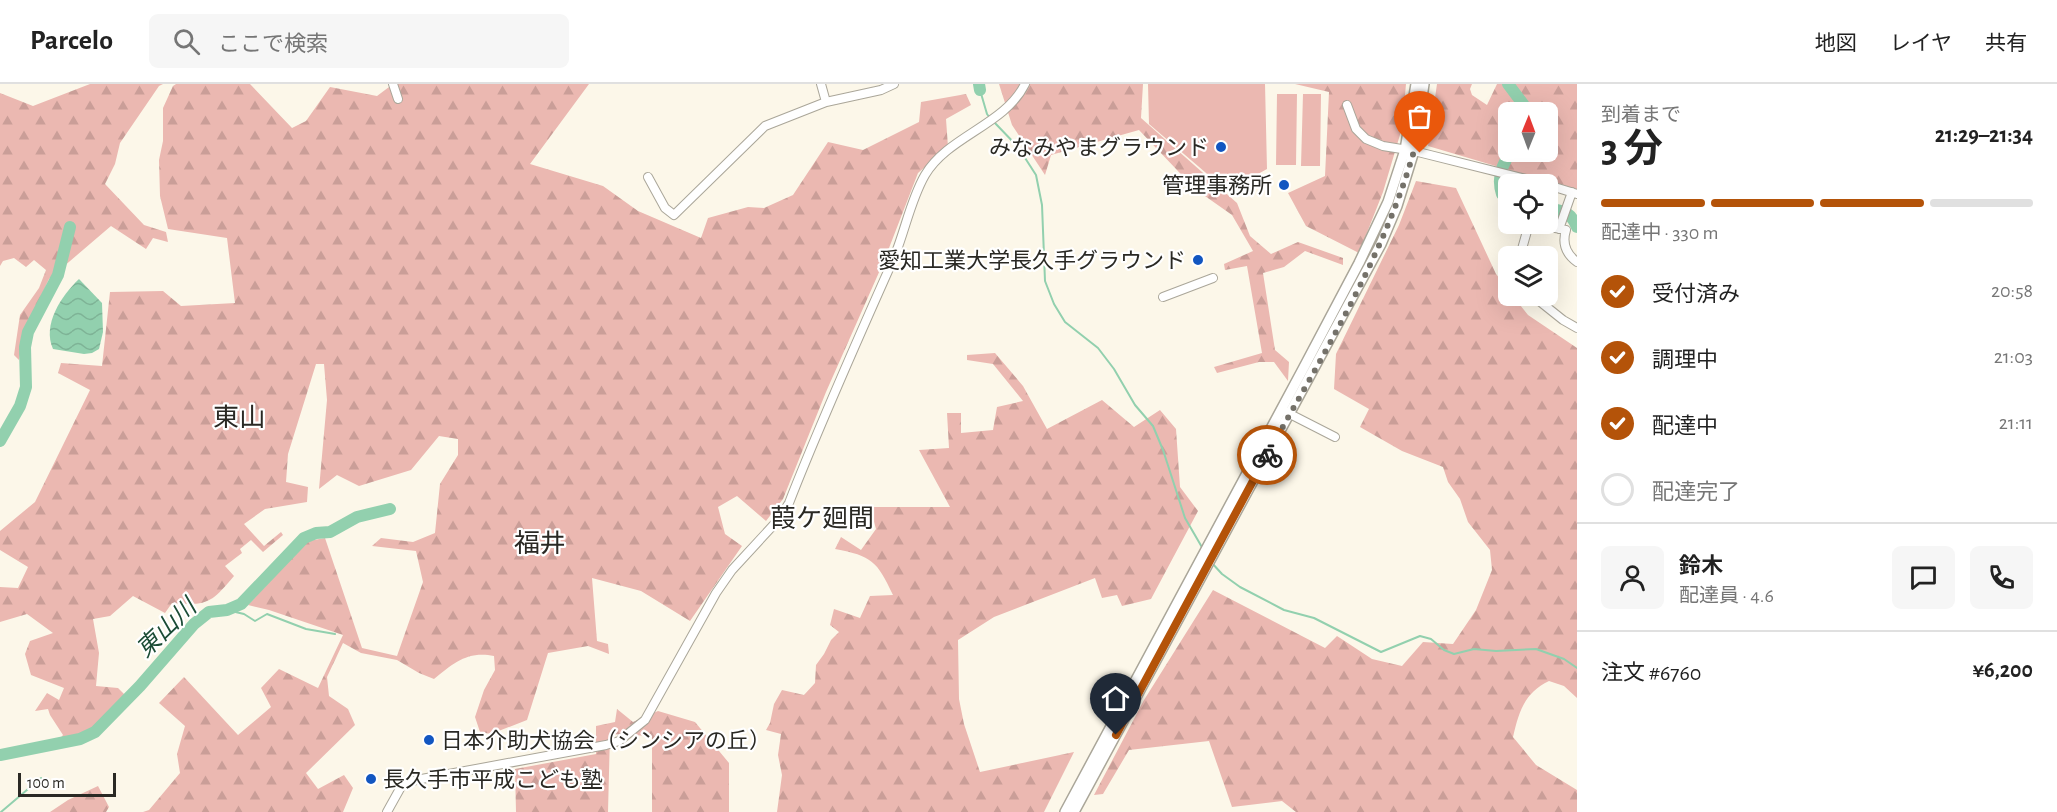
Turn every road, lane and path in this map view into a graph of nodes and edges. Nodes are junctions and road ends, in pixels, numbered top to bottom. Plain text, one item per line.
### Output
1 (393, 84) edge
2 (821, 84) edge
3 (894, 84) edge
4 (1024, 84) edge
5 (1416, 84) edge
6 (1424, 84) edge
7 (398, 99) dead end
8 (826, 102) junction
9 (1347, 105) dead end
10 (1409, 151) junction
11 (1507, 174) edge
12 (648, 177) dead end
13 (1558, 189) edge
14 (1573, 195) edge
15 (1559, 229) joint
16 (1577, 262) edge
17 (1213, 278) dead end
18 (1163, 297) dead end
19 (1546, 306) edge
20 (1577, 328) edge
21 (1285, 411) junction
22 (1335, 437) dead end
23 (1201, 568) junction
24 (387, 812) edge
25 (1065, 812) edge
26 (1074, 812) edge

1 - 7 street
2 - 8 street
3 - 8 street
4 - 24 street
5 - 10 main road
6 - 10 main road
8 - 12 street
9 - 10 street
10 - 11 street
10 - 21 main road
13 - 14 street
14 - 15 street
15 - 16 street
17 - 18 street
19 - 20 street
21 - 22 street
21 - 23 main road
23 - 25 main road
23 - 26 main road

